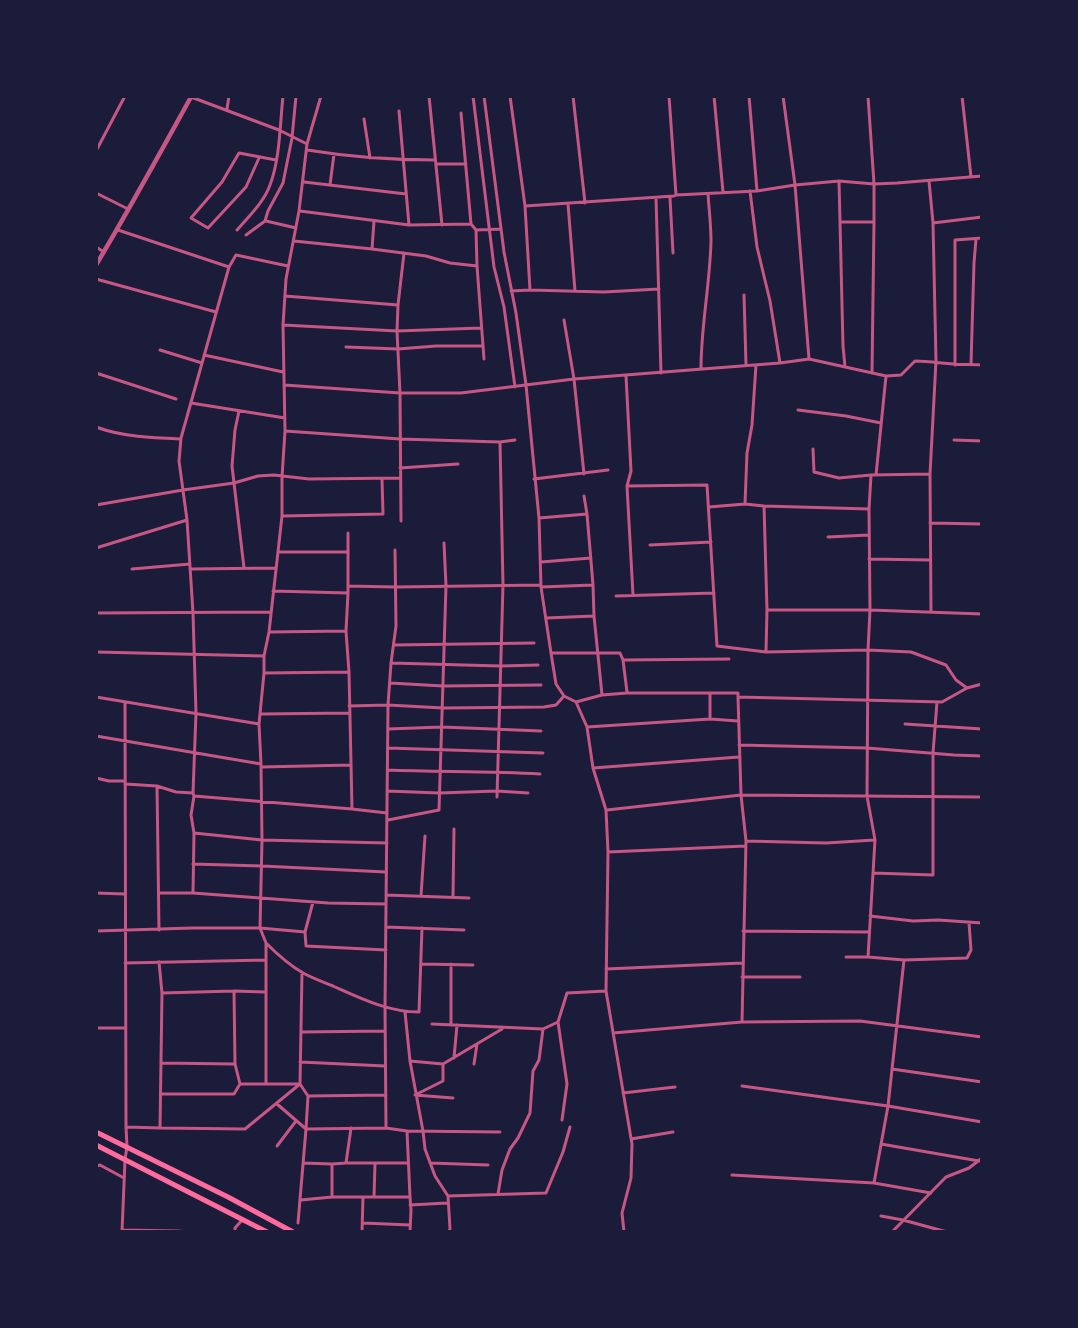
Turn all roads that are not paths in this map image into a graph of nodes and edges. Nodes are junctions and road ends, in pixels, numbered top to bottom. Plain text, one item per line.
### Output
1 (125, 96) edge
2 (190, 96) edge
3 (229, 96) edge
4 (282, 96) edge
5 (296, 96) edge
6 (321, 96) edge
7 (429, 96) edge
8 (473, 96) edge
9 (484, 96) edge
10 (510, 96) edge
11 (573, 96) edge
12 (669, 96) edge
13 (714, 96) edge
14 (749, 96) edge
15 (783, 96) edge
16 (868, 96) edge
17 (962, 96) edge
18 (227, 109) junction
19 (399, 111) dead end
20 (461, 113) dead end
21 (364, 119) dead end
22 (279, 130) junction
23 (292, 138) junction
24 (307, 144) junction
25 (307, 150) junction
26 (96, 151) edge
27 (334, 154) junction
28 (259, 158) junction
29 (370, 158) junction
30 (276, 160) junction
31 (403, 160) junction
32 (435, 162) junction
33 (466, 164) junction
34 (982, 176) edge
35 (971, 177) junction
36 (839, 181) junction
37 (929, 181) junction
38 (304, 182) junction
39 (874, 184) junction
40 (330, 185) junction
41 (795, 185) junction
42 (750, 191) junction
43 (757, 191) junction
44 (723, 192) junction
45 (96, 193) edge
46 (406, 194) junction
47 (708, 194) junction
48 (676, 195) junction
49 (670, 197) junction
50 (656, 198) junction
51 (585, 203) junction
52 (568, 204) junction
53 (525, 206) junction
54 (128, 209) junction
55 (299, 211) junction
56 (982, 217) edge
57 (374, 220) junction
58 (265, 221) junction
59 (840, 222) junction
60 (874, 222) junction
61 (933, 223) junction
62 (471, 224) junction
63 (408, 225) junction
64 (442, 225) junction
65 (296, 228) junction
66 (489, 229) junction
67 (501, 229) junction
68 (118, 230) junction
69 (237, 230) dead end
70 (476, 230) junction
71 (246, 235) dead end
72 (982, 238) edge
73 (976, 239) junction
74 (294, 241) junction
75 (96, 247) edge
76 (372, 249) junction
77 (104, 252) junction
78 (404, 253) junction
79 (673, 253) dead end
80 (96, 266) edge
81 (288, 266) junction
82 (477, 266) junction
83 (229, 267) junction
84 (96, 279) edge
85 (659, 289) junction
86 (530, 290) junction
87 (511, 291) junction
88 (575, 291) junction
89 (744, 295) dead end
90 (285, 296) junction
91 (398, 306) junction
92 (216, 312) junction
93 (564, 320) dead end
94 (283, 325) junction
95 (481, 328) junction
96 (397, 331) junction
97 (483, 346) junction
98 (346, 347) dead end
99 (160, 350) dead end
100 (398, 350) junction
101 (204, 355) junction
102 (484, 359) dead end
103 (809, 359) junction
104 (936, 361) junction
105 (202, 363) junction
106 (780, 363) junction
107 (971, 364) junction
108 (746, 365) junction
109 (756, 365) junction
110 (955, 365) junction
111 (982, 365) edge
112 (845, 368) junction
113 (701, 369) junction
114 (283, 372) junction
115 (661, 373) junction
116 (872, 373) junction
117 (96, 374) edge
118 (626, 375) junction
119 (886, 376) junction
120 (574, 379) junction
121 (284, 385) junction
122 (526, 385) junction
123 (515, 387) junction
124 (400, 393) junction
125 (176, 399) dead end
126 (191, 404) junction
127 (798, 410) dead end
128 (239, 411) junction
129 (285, 418) junction
130 (881, 423) junction
131 (96, 428) edge
132 (285, 431) junction
133 (181, 439) junction
134 (400, 439) junction
135 (515, 440) dead end
136 (954, 440) dead end
137 (982, 441) edge
138 (500, 442) junction
139 (813, 449) dead end
140 (459, 464) dead end
141 (400, 468) junction
142 (608, 470) dead end
143 (584, 474) junction
144 (930, 474) junction
145 (873, 475) junction
146 (282, 477) junction
147 (382, 478) junction
148 (400, 478) junction
149 (534, 479) junction
150 (234, 483) junction
151 (627, 486) junction
152 (183, 490) junction
153 (584, 495) dead end
154 (746, 504) junction
155 (96, 505) edge
156 (764, 506) junction
157 (708, 507) junction
158 (869, 509) junction
159 (587, 514) junction
160 (282, 516) junction
161 (539, 518) junction
162 (187, 520) junction
163 (401, 521) dead end
164 (930, 523) junction
165 (982, 524) edge
166 (348, 533) dead end
167 (869, 535) junction
168 (828, 537) dead end
169 (711, 542) junction
170 (444, 543) dead end
171 (650, 545) dead end
172 (96, 548) edge
173 (395, 550) dead end
174 (278, 552) junction
175 (348, 552) junction
176 (591, 558) junction
177 (869, 559) junction
178 (930, 560) junction
179 (541, 562) junction
180 (190, 564) junction
181 (244, 568) junction
182 (276, 568) junction
183 (132, 569) dead end
184 (190, 569) junction
185 (503, 585) junction
186 (593, 585) junction
187 (348, 586) junction
188 (447, 586) junction
189 (541, 586) junction
190 (395, 587) junction
191 (273, 591) junction
192 (348, 593) junction
193 (714, 593) junction
194 (633, 595) junction
195 (616, 596) dead end
196 (767, 610) junction
197 (870, 610) junction
198 (271, 612) junction
199 (931, 612) junction
200 (96, 613) edge
201 (193, 613) junction
202 (982, 614) edge
203 (594, 616) junction
204 (546, 618) junction
205 (346, 631) junction
206 (269, 632) junction
207 (502, 643) junction
208 (534, 643) dead end
209 (394, 645) junction
210 (445, 645) junction
211 (868, 650) junction
212 (96, 652) edge
213 (766, 652) junction
214 (194, 653) junction
215 (551, 653) junction
216 (599, 654) junction
217 (264, 656) junction
218 (729, 659) dead end
219 (623, 660) junction
220 (391, 663) junction
221 (444, 665) junction
222 (538, 665) dead end
223 (501, 666) junction
224 (349, 672) junction
225 (264, 673) junction
226 (390, 683) junction
227 (982, 684) edge
228 (541, 685) dead end
229 (443, 686) junction
230 (501, 686) junction
231 (967, 688) junction
232 (627, 693) junction
233 (710, 693) junction
234 (603, 695) junction
235 (564, 696) junction
236 (96, 697) edge
237 (738, 697) junction
238 (868, 700) junction
239 (125, 702) junction
240 (576, 702) junction
241 (937, 702) junction
242 (388, 705) junction
243 (349, 706) junction
244 (500, 707) junction
245 (443, 708) junction
246 (196, 713) junction
247 (349, 713) junction
248 (261, 714) junction
249 (710, 719) junction
250 (738, 721) junction
251 (259, 724) junction
252 (905, 724) dead end
253 (442, 727) junction
254 (587, 727) junction
255 (935, 727) junction
256 (388, 729) junction
257 (499, 729) junction
258 (982, 729) edge
259 (540, 731) dead end
260 (96, 736) edge
261 (126, 742) junction
262 (739, 745) junction
263 (388, 748) junction
264 (867, 748) junction
265 (441, 751) junction
266 (499, 752) junction
267 (195, 753) junction
268 (543, 753) dead end
269 (933, 753) junction
270 (982, 756) edge
271 (739, 758) junction
272 (261, 765) junction
273 (351, 765) junction
274 (593, 768) junction
275 (388, 770) junction
276 (440, 772) junction
277 (498, 772) junction
278 (540, 774) dead end
279 (96, 778) edge
280 (125, 782) junction
281 (158, 786) junction
282 (387, 791) junction
283 (497, 791) junction
284 (440, 793) junction
285 (528, 793) dead end
286 (193, 794) junction
287 (741, 795) junction
288 (867, 796) junction
289 (933, 796) junction
290 (982, 796) edge
291 (497, 797) dead end
292 (261, 802) junction
293 (352, 809) junction
294 (606, 810) junction
295 (387, 813) junction
296 (387, 820) junction
297 (454, 829) dead end
298 (194, 833) junction
299 (424, 836) dead end
300 (262, 840) junction
301 (875, 840) junction
302 (746, 841) junction
303 (387, 843) junction
304 (745, 846) junction
305 (608, 852) junction
306 (193, 864) junction
307 (262, 866) junction
308 (387, 872) junction
309 (873, 873) junction
310 (96, 893) edge
311 (159, 893) junction
312 (193, 893) junction
313 (125, 894) junction
314 (386, 895) junction
315 (421, 896) junction
316 (261, 897) junction
317 (453, 897) junction
318 (469, 898) dead end
319 (313, 901) junction
320 (386, 904) junction
321 (870, 916) junction
322 (969, 923) junction
323 (982, 923) edge
324 (386, 927) junction
325 (260, 928) junction
326 (422, 928) junction
327 (125, 930) junction
328 (159, 930) junction
329 (464, 930) dead end
330 (96, 931) edge
331 (305, 932) junction
332 (743, 932) junction
333 (869, 932) junction
334 (266, 943) junction
335 (386, 950) junction
336 (846, 957) dead end
337 (868, 957) junction
338 (266, 960) junction
339 (904, 960) junction
340 (159, 962) junction
341 (125, 963) junction
342 (742, 963) junction
343 (421, 964) junction
344 (451, 964) junction
345 (472, 964) dead end
346 (606, 969) junction
347 (302, 972) junction
348 (742, 977) junction
349 (800, 977) dead end
350 (234, 991) junction
351 (606, 991) junction
352 (266, 992) junction
353 (162, 993) junction
354 (385, 1007) junction
355 (405, 1012) junction
356 (558, 1022) junction
357 (742, 1022) junction
358 (432, 1023) dead end
359 (451, 1025) junction
360 (457, 1025) junction
361 (896, 1026) junction
362 (96, 1028) edge
363 (126, 1028) junction
364 (504, 1028) junction
365 (543, 1029) junction
366 (386, 1031) junction
367 (301, 1032) junction
368 (613, 1033) junction
369 (982, 1037) edge
370 (477, 1044) junction
371 (454, 1058) junction
372 (410, 1061) junction
373 (161, 1062) junction
374 (300, 1062) junction
375 (235, 1064) junction
376 (443, 1064) junction
377 (474, 1064) dead end
378 (386, 1066) junction
379 (891, 1069) junction
380 (982, 1082) edge
381 (266, 1083) junction
382 (300, 1083) junction
383 (240, 1084) junction
384 (742, 1086) dead end
385 (675, 1087) dead end
386 (623, 1093) junction
387 (161, 1094) junction
388 (386, 1095) junction
389 (415, 1095) junction
390 (308, 1096) junction
391 (453, 1098) dead end
392 (277, 1104) junction
393 (888, 1106) junction
394 (562, 1120) dead end
395 (296, 1121) junction
396 (982, 1122) edge
397 (126, 1127) junction
398 (570, 1127) dead end
399 (160, 1128) junction
400 (351, 1128) junction
401 (386, 1128) junction
402 (306, 1129) junction
403 (407, 1131) junction
404 (423, 1131) junction
405 (96, 1132) edge
406 (500, 1132) dead end
407 (673, 1132) dead end
408 (631, 1138) junction
409 (881, 1144) junction
410 (96, 1145) edge
411 (127, 1146) junction
412 (277, 1146) dead end
413 (980, 1159) edge
414 (125, 1160) junction
415 (304, 1163) junction
416 (346, 1163) junction
417 (375, 1163) junction
418 (408, 1163) junction
419 (430, 1163) junction
420 (332, 1164) junction
421 (96, 1166) edge
422 (488, 1166) dead end
423 (732, 1175) dead end
424 (124, 1178) junction
425 (874, 1183) junction
426 (931, 1193) junction
427 (498, 1194) junction
428 (448, 1196) junction
429 (332, 1197) junction
430 (363, 1197) junction
431 (374, 1197) junction
432 (410, 1197) junction
433 (301, 1200) junction
434 (448, 1203) junction
435 (410, 1205) junction
436 (881, 1216) dead end
437 (243, 1219) junction
438 (903, 1220) junction
439 (298, 1223) dead end
440 (363, 1223) junction
441 (410, 1225) junction
442 (122, 1231) edge
443 (187, 1232) edge
444 (235, 1232) edge
445 (267, 1232) edge
446 (293, 1232) edge
447 (362, 1232) edge
448 (410, 1232) edge
449 (448, 1232) edge
450 (624, 1232) edge
451 (892, 1232) edge
452 (947, 1232) edge

1 - 26 street
2 - 18 street
2 - 54 street
3 - 18 street
4 - 22 street
5 - 23 street
6 - 24 street
7 - 32 street
8 - 66 street
9 - 67 street
10 - 53 street
11 - 51 street
12 - 48 street
13 - 44 street
14 - 43 street
15 - 41 street
16 - 39 street
17 - 35 street
18 - 22 street
19 - 31 street
20 - 33 street
21 - 29 street
22 - 23 street
22 - 30 street
23 - 24 street
23 - 58 street
24 - 25 street
25 - 27 street
25 - 38 street
27 - 29 street
27 - 40 street
28 - 28 street
28 - 30 street
29 - 31 street
30 - 69 street
31 - 32 street
31 - 46 street
32 - 33 street
32 - 64 street
33 - 62 street
34 - 35 street
35 - 37 street
36 - 39 street
36 - 41 street
36 - 59 street
37 - 39 street
37 - 61 street
38 - 40 street
38 - 55 street
39 - 60 street
40 - 46 street
41 - 43 street
41 - 103 street
42 - 43 street
42 - 44 street
42 - 106 street
44 - 47 street
45 - 54 street
46 - 63 street
47 - 48 street
47 - 113 street
48 - 49 street
49 - 50 street
49 - 79 street
50 - 51 street
50 - 85 street
51 - 52 street
52 - 53 street
52 - 88 street
53 - 86 street
54 - 68 street
55 - 57 street
55 - 65 street
56 - 61 street
57 - 63 street
57 - 76 street
58 - 65 street
58 - 71 street
59 - 60 street
59 - 112 street
60 - 116 street
61 - 104 street
62 - 64 street
62 - 70 street
63 - 64 street
65 - 74 street
66 - 67 street
66 - 70 street
66 - 123 street
67 - 87 street
68 - 77 street
68 - 83 street
70 - 82 street
72 - 73 street
73 - 107 street
73 - 110 street
74 - 76 street
74 - 81 street
75 - 77 street
76 - 78 street
77 - 80 street
78 - 82 street
78 - 91 street
81 - 83 street
81 - 90 street
82 - 95 street
83 - 92 street
84 - 92 street
85 - 88 street
85 - 115 street
86 - 87 street
86 - 88 street
87 - 122 street
89 - 108 street
90 - 91 street
90 - 94 street
91 - 96 street
92 - 101 street
93 - 120 street
94 - 96 street
94 - 114 street
95 - 96 street
95 - 97 street
96 - 100 street
97 - 100 street
97 - 102 street
98 - 100 street
99 - 105 street
100 - 124 street
101 - 105 street
101 - 114 street
103 - 106 street
103 - 112 street
104 - 110 street
104 - 119 street
104 - 144 street
105 - 126 street
106 - 109 street
107 - 110 street
107 - 111 street
108 - 109 street
108 - 113 street
109 - 154 street
112 - 116 street
113 - 115 street
114 - 121 street
115 - 118 street
116 - 119 street
117 - 125 street
118 - 120 street
118 - 151 street
119 - 130 street
120 - 122 street
120 - 143 street
121 - 124 street
121 - 129 street
122 - 123 street
122 - 149 street
123 - 124 street
124 - 134 street
126 - 128 street
126 - 133 street
127 - 130 street
128 - 129 street
128 - 150 street
129 - 132 street
130 - 145 street
131 - 133 street
132 - 134 street
132 - 146 street
133 - 152 street
134 - 138 street
134 - 141 street
135 - 138 street
136 - 137 street
138 - 185 street
139 - 145 street
140 - 141 street
141 - 148 street
142 - 143 street
143 - 149 street
144 - 145 street
144 - 164 street
145 - 158 street
146 - 147 street
146 - 150 street
146 - 160 street
147 - 148 street
147 - 160 street
148 - 163 street
149 - 161 street
150 - 152 street
150 - 181 street
151 - 157 street
151 - 194 street
152 - 155 street
152 - 162 street
153 - 159 street
154 - 156 street
154 - 157 street
156 - 158 street
156 - 196 street
157 - 169 street
158 - 167 street
159 - 161 street
159 - 176 street
160 - 174 street
161 - 179 street
162 - 172 street
162 - 180 street
164 - 165 street
164 - 178 street
166 - 175 street
167 - 168 street
167 - 177 street
169 - 171 street
169 - 193 street
170 - 188 street
173 - 190 street
174 - 175 street
174 - 182 street
175 - 187 street
176 - 179 street
176 - 186 street
177 - 178 street
177 - 197 street
178 - 199 street
179 - 189 street
180 - 183 street
180 - 184 street
181 - 182 street
181 - 184 street
182 - 191 street
184 - 201 street
185 - 188 street
185 - 189 street
185 - 207 street
186 - 189 street
186 - 203 street
187 - 190 street
187 - 192 street
188 - 190 street
188 - 210 street
189 - 204 street
190 - 209 street
191 - 192 street
191 - 198 street
192 - 205 street
193 - 194 street
193 - 213 street
194 - 195 street
196 - 197 street
196 - 213 street
197 - 199 street
197 - 211 street
198 - 201 street
198 - 206 street
199 - 202 street
200 - 201 street
201 - 214 street
203 - 204 street
203 - 216 street
204 - 215 street
205 - 206 street
205 - 224 street
206 - 217 street
207 - 208 street
207 - 210 street
207 - 223 street
209 - 210 street
209 - 220 street
210 - 221 street
211 - 213 street
211 - 231 street
211 - 238 street
212 - 214 street
214 - 217 street
214 - 246 street
215 - 216 street
215 - 235 street
216 - 219 street
216 - 234 street
217 - 225 street
218 - 219 street
219 - 232 street
220 - 221 street
220 - 226 street
221 - 223 street
221 - 229 street
222 - 223 street
223 - 230 street
224 - 225 street
224 - 243 street
225 - 248 street
226 - 229 street
226 - 242 street
227 - 231 street
228 - 230 street
229 - 230 street
229 - 245 street
230 - 244 street
231 - 241 street
232 - 233 street
232 - 234 street
233 - 237 street
233 - 249 street
234 - 240 street
235 - 240 street
235 - 244 street
236 - 239 street
237 - 238 street
237 - 250 street
238 - 241 street
238 - 264 street
239 - 246 street
239 - 261 street
240 - 254 street
241 - 255 street
242 - 243 street
242 - 245 street
242 - 256 street
243 - 247 street
244 - 245 street
244 - 257 street
245 - 253 street
246 - 251 street
246 - 267 street
247 - 248 street
247 - 273 street
248 - 251 street
249 - 250 street
249 - 254 street
250 - 262 street
251 - 272 street
252 - 255 street
253 - 256 street
253 - 257 street
253 - 265 street
254 - 274 street
255 - 258 street
255 - 269 street
256 - 263 street
257 - 259 street
257 - 266 street
260 - 261 street
261 - 267 street
261 - 280 street
262 - 264 street
262 - 271 street
263 - 265 street
263 - 275 street
264 - 269 street
264 - 288 street
265 - 266 street
265 - 276 street
266 - 268 street
266 - 277 street
267 - 272 street
267 - 286 street
269 - 270 street
269 - 289 street
271 - 274 street
271 - 287 street
272 - 273 street
272 - 292 street
273 - 293 street
274 - 294 street
275 - 276 street
275 - 282 street
276 - 277 street
276 - 284 street
277 - 278 street
277 - 283 street
279 - 280 street
280 - 281 street
280 - 313 street
281 - 286 street
281 - 311 street
282 - 284 street
282 - 295 street
283 - 284 street
283 - 285 street
283 - 291 street
284 - 296 street
286 - 292 street
286 - 298 street
287 - 288 street
287 - 294 street
287 - 302 street
288 - 289 street
288 - 301 street
289 - 290 street
289 - 309 street
292 - 293 street
292 - 300 street
293 - 295 street
294 - 305 street
295 - 296 street
296 - 303 street
297 - 317 street
298 - 300 street
298 - 306 street
299 - 315 street
300 - 303 street
300 - 307 street
301 - 302 street
301 - 309 street
302 - 304 street
303 - 308 street
304 - 305 street
304 - 332 street
305 - 346 street
306 - 307 street
306 - 312 street
307 - 308 street
307 - 316 street
308 - 314 street
309 - 321 street
310 - 313 street
311 - 312 street
311 - 328 street
312 - 316 street
313 - 327 street
314 - 315 street
314 - 320 street
315 - 317 street
316 - 319 street
316 - 325 street
317 - 318 street
319 - 320 street
319 - 331 street
320 - 324 street
321 - 322 street
321 - 333 street
322 - 323 street
322 - 339 street
324 - 326 street
324 - 335 street
325 - 328 street
325 - 331 street
325 - 334 street
326 - 329 street
326 - 343 street
327 - 328 street
327 - 330 street
327 - 341 street
331 - 335 street
332 - 333 street
332 - 342 street
333 - 337 street
334 - 338 street
334 - 347 street
335 - 354 street
336 - 337 street
337 - 339 street
338 - 340 street
338 - 352 street
339 - 361 street
340 - 341 street
340 - 353 street
341 - 363 street
342 - 346 street
342 - 348 street
343 - 344 street
343 - 355 street
344 - 345 street
344 - 359 street
346 - 351 street
347 - 354 street
347 - 367 street
348 - 349 street
348 - 357 street
350 - 352 street
350 - 353 street
350 - 375 street
351 - 356 street
351 - 368 street
352 - 381 street
353 - 373 street
354 - 355 street
354 - 366 street
355 - 372 street
356 - 365 street
356 - 394 street
357 - 361 street
357 - 368 street
358 - 359 street
359 - 360 street
360 - 364 street
360 - 371 street
361 - 369 street
361 - 379 street
362 - 363 street
363 - 397 street
364 - 365 street
364 - 370 street
365 - 427 street
366 - 367 street
366 - 378 street
367 - 374 street
368 - 386 street
370 - 371 street
370 - 377 street
371 - 376 street
372 - 376 street
372 - 389 street
373 - 375 street
373 - 387 street
374 - 378 street
374 - 382 street
375 - 383 street
376 - 389 street
378 - 388 street
379 - 380 street
379 - 393 street
381 - 382 street
381 - 383 street
382 - 390 street
382 - 392 street
383 - 387 street
384 - 393 street
385 - 386 street
386 - 408 street
387 - 399 street
388 - 390 street
388 - 401 street
389 - 391 street
389 - 404 street
390 - 402 street
392 - 395 street
392 - 399 street
393 - 396 street
393 - 409 street
395 - 402 street
395 - 412 street
397 - 399 street
397 - 411 street
398 - 427 street
400 - 401 street
400 - 402 street
400 - 416 street
401 - 403 street
402 - 415 street
403 - 404 street
403 - 418 street
404 - 406 street
404 - 419 street
405 - 411 highway
407 - 408 street
408 - 450 street
409 - 413 street
409 - 425 street
410 - 414 highway
411 - 414 street
411 - 446 highway
413 - 426 street
414 - 424 street
414 - 437 highway
415 - 420 street
415 - 433 street
416 - 417 street
416 - 420 street
417 - 418 street
417 - 431 street
418 - 432 street
419 - 422 street
419 - 428 street
420 - 429 street
421 - 424 street
423 - 425 street
424 - 442 street
425 - 426 street
426 - 438 street
427 - 428 street
428 - 434 street
429 - 430 street
429 - 433 street
430 - 431 street
430 - 440 street
431 - 432 street
432 - 435 street
433 - 439 street
434 - 435 street
434 - 449 street
435 - 441 street
436 - 438 street
437 - 444 street
437 - 445 highway
438 - 451 street
438 - 452 street
440 - 441 street
440 - 447 street
441 - 448 street
442 - 443 street

